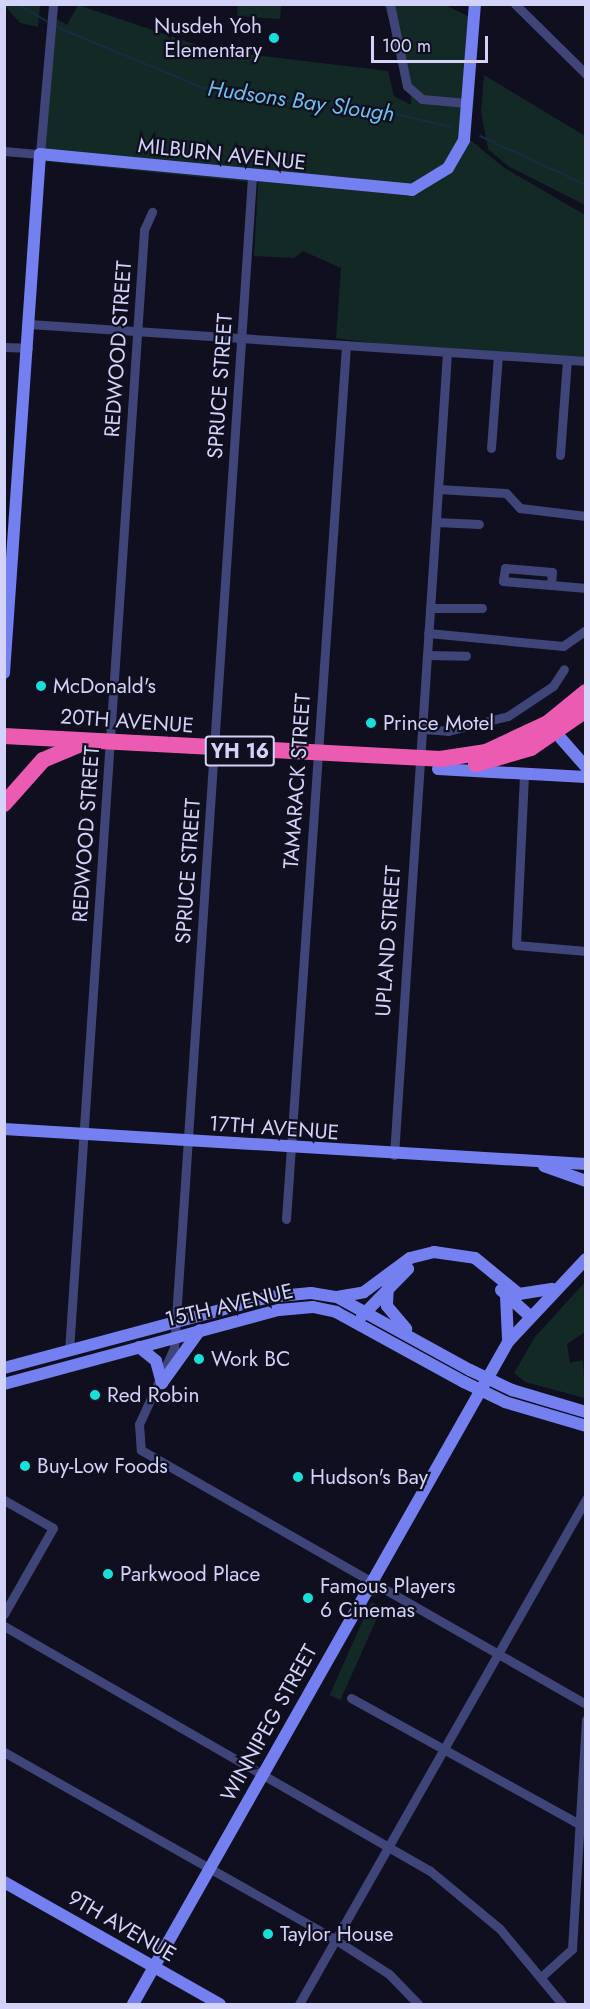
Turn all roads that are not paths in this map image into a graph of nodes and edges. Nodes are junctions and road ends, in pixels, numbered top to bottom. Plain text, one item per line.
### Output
1 (53, 4) edge
2 (390, 4) edge
3 (475, 4) edge
4 (515, 4) edge
5 (585, 74) edge
6 (467, 103) junction
7 (4, 151) edge
8 (39, 154) junction
9 (252, 177) junction
10 (152, 212) dead end
11 (29, 324) junction
12 (138, 331) junction
13 (241, 338) junction
14 (345, 345) junction
15 (4, 346) edge
16 (28, 348) junction
17 (447, 352) junction
18 (498, 355) junction
19 (567, 360) junction
20 (585, 361) edge
21 (491, 448) dead end
22 (560, 455) dead end
23 (438, 489) junction
24 (585, 516) edge
25 (436, 522) junction
26 (479, 524) dead end
27 (9, 543) edge
28 (551, 585) junction
29 (585, 588) edge
30 (430, 608) junction
31 (482, 608) dead end
32 (585, 630) edge
33 (428, 633) junction
34 (426, 655) junction
35 (466, 656) dead end
36 (564, 669) dead end
37 (4, 673) edge
38 (585, 692) edge
39 (585, 710) edge
40 (422, 729) junction
41 (552, 729) junction
42 (4, 736) edge
43 (90, 741) junction
44 (110, 742) junction
45 (214, 749) junction
46 (316, 755) junction
47 (419, 762) junction
48 (585, 767) edge
49 (438, 769) junction
50 (524, 775) junction
51 (585, 777) edge
52 (4, 804) edge
53 (585, 951) edge
54 (4, 1129) edge
55 (84, 1135) junction
56 (189, 1142) junction
57 (290, 1149) junction
58 (394, 1155) junction
59 (541, 1164) junction
60 (585, 1164) edge
61 (585, 1181) edge
62 (286, 1218) dead end
63 (585, 1259) edge
64 (388, 1284) junction
65 (556, 1287) junction
66 (505, 1293) junction
67 (337, 1297) junction
68 (365, 1311) junction
69 (529, 1315) junction
70 (175, 1323) junction
71 (356, 1323) junction
72 (200, 1330) junction
73 (174, 1337) junction
74 (508, 1342) junction
75 (423, 1343) junction
76 (139, 1347) junction
77 (69, 1351) junction
78 (4, 1368) edge
79 (162, 1383) junction
80 (4, 1384) edge
81 (585, 1412) edge
82 (585, 1426) edge
83 (585, 1499) edge
84 (4, 1500) edge
85 (370, 1584) junction
86 (4, 1614) edge
87 (4, 1626) edge
88 (497, 1655) junction
89 (351, 1698) dead end
90 (585, 1704) edge
91 (585, 1719) edge
92 (444, 1751) junction
93 (4, 1752) edge
94 (264, 1774) junction
95 (577, 1823) junction
96 (389, 1846) junction
97 (210, 1869) junction
98 (4, 1882) edge
99 (336, 1940) junction
100 (154, 1968) junction
101 (541, 1977) junction
102 (133, 2004) edge
103 (220, 2004) edge
104 (299, 2004) edge
105 (418, 2004) edge
106 (562, 2004) edge

1 - 8 street
2 - 6 street
3 - 6 street
4 - 5 street
6 - 9 street, MILBURN AVENUE
7 - 8 street, MILBURN AVENUE
8 - 9 street, MILBURN AVENUE
8 - 11 street
9 - 13 street, SPRUCE STREET
10 - 12 street, REDWOOD STREET
11 - 12 street
11 - 16 street
12 - 13 street
12 - 44 street, REDWOOD STREET
13 - 14 street
13 - 45 street, SPRUCE STREET
14 - 17 street
14 - 46 street, TAMARACK STREET
15 - 16 street
16 - 27 street
17 - 18 street
17 - 23 street, UPLAND STREET
18 - 19 street
18 - 21 street
19 - 20 street
19 - 22 street
23 - 24 street
23 - 25 street, UPLAND STREET
25 - 26 street
25 - 30 street, UPLAND STREET
27 - 37 street
28 - 28 street
28 - 29 street
30 - 31 street
30 - 33 street, UPLAND STREET
32 - 33 street
33 - 34 street, UPLAND STREET
34 - 35 street
34 - 40 street, UPLAND STREET
36 - 40 street
38 - 41 highway, YH 16
39 - 41 highway, YH 16
40 - 47 street, UPLAND STREET
41 - 47 highway, YH 16
41 - 48 street
41 - 49 highway, YH 16
42 - 43 highway, 20TH AVENUE / YH 16
43 - 44 highway, 20TH AVENUE / YH 16
43 - 52 highway
44 - 45 highway, 20TH AVENUE / YH 16
44 - 55 street, REDWOOD STREET
45 - 46 highway, 20TH AVENUE / YH 16
45 - 56 street, SPRUCE STREET
46 - 47 highway, 20TH AVENUE / YH 16
46 - 57 street, TAMARACK STREET
47 - 49 highway, 20TH AVENUE / YH 16
47 - 58 street, UPLAND STREET
49 - 50 street, 20TH AVENUE
50 - 51 street, 20TH AVENUE
50 - 53 street
54 - 55 street, 17TH AVENUE
55 - 56 street, 17TH AVENUE
55 - 77 street, REDWOOD STREET
56 - 57 street, 17TH AVENUE
56 - 70 street, SPRUCE STREET
57 - 58 street, 17TH AVENUE
57 - 62 street, TAMARACK STREET
58 - 59 street, 17TH AVENUE
59 - 60 street, 17TH AVENUE
59 - 61 street, 17TH AVENUE
63 - 65 street, WINNIPEG STREET
64 - 66 street
64 - 68 street
64 - 75 street
65 - 67 street
65 - 69 street, WINNIPEG STREET
66 - 69 street
66 - 74 street
67 - 68 street, 15TH AVENUE
67 - 70 street, 15TH AVENUE
68 - 71 street
68 - 75 street, 15TH AVENUE
69 - 74 street, WINNIPEG STREET
70 - 73 street, SPRUCE STREET
70 - 77 street, 15TH AVENUE
71 - 72 street, 15TH AVENUE
71 - 82 street, 15TH AVENUE, bridge
72 - 73 street, 15TH AVENUE
72 - 79 street
73 - 76 street, 15TH AVENUE
73 - 79 street, SPRUCE STREET
74 - 85 street, WINNIPEG STREET
75 - 81 street, 15TH AVENUE, bridge
76 - 79 street
76 - 80 street, 15TH AVENUE
77 - 78 street, 15TH AVENUE
79 - 85 street, SPRUCE STREET
83 - 88 street
84 - 86 street
85 - 88 street
85 - 94 street, WINNIPEG STREET
87 - 94 street
88 - 90 street
88 - 92 street
89 - 92 street
91 - 95 street
92 - 95 street
92 - 96 street
93 - 97 street
94 - 96 street
94 - 97 street, WINNIPEG STREET
95 - 101 street
96 - 99 street
96 - 101 street
97 - 99 street
97 - 100 street, WINNIPEG STREET
98 - 100 street, 9TH AVENUE
99 - 104 street
99 - 105 street
100 - 102 street, WINNIPEG STREET
100 - 103 street, 9TH AVENUE
101 - 106 street

